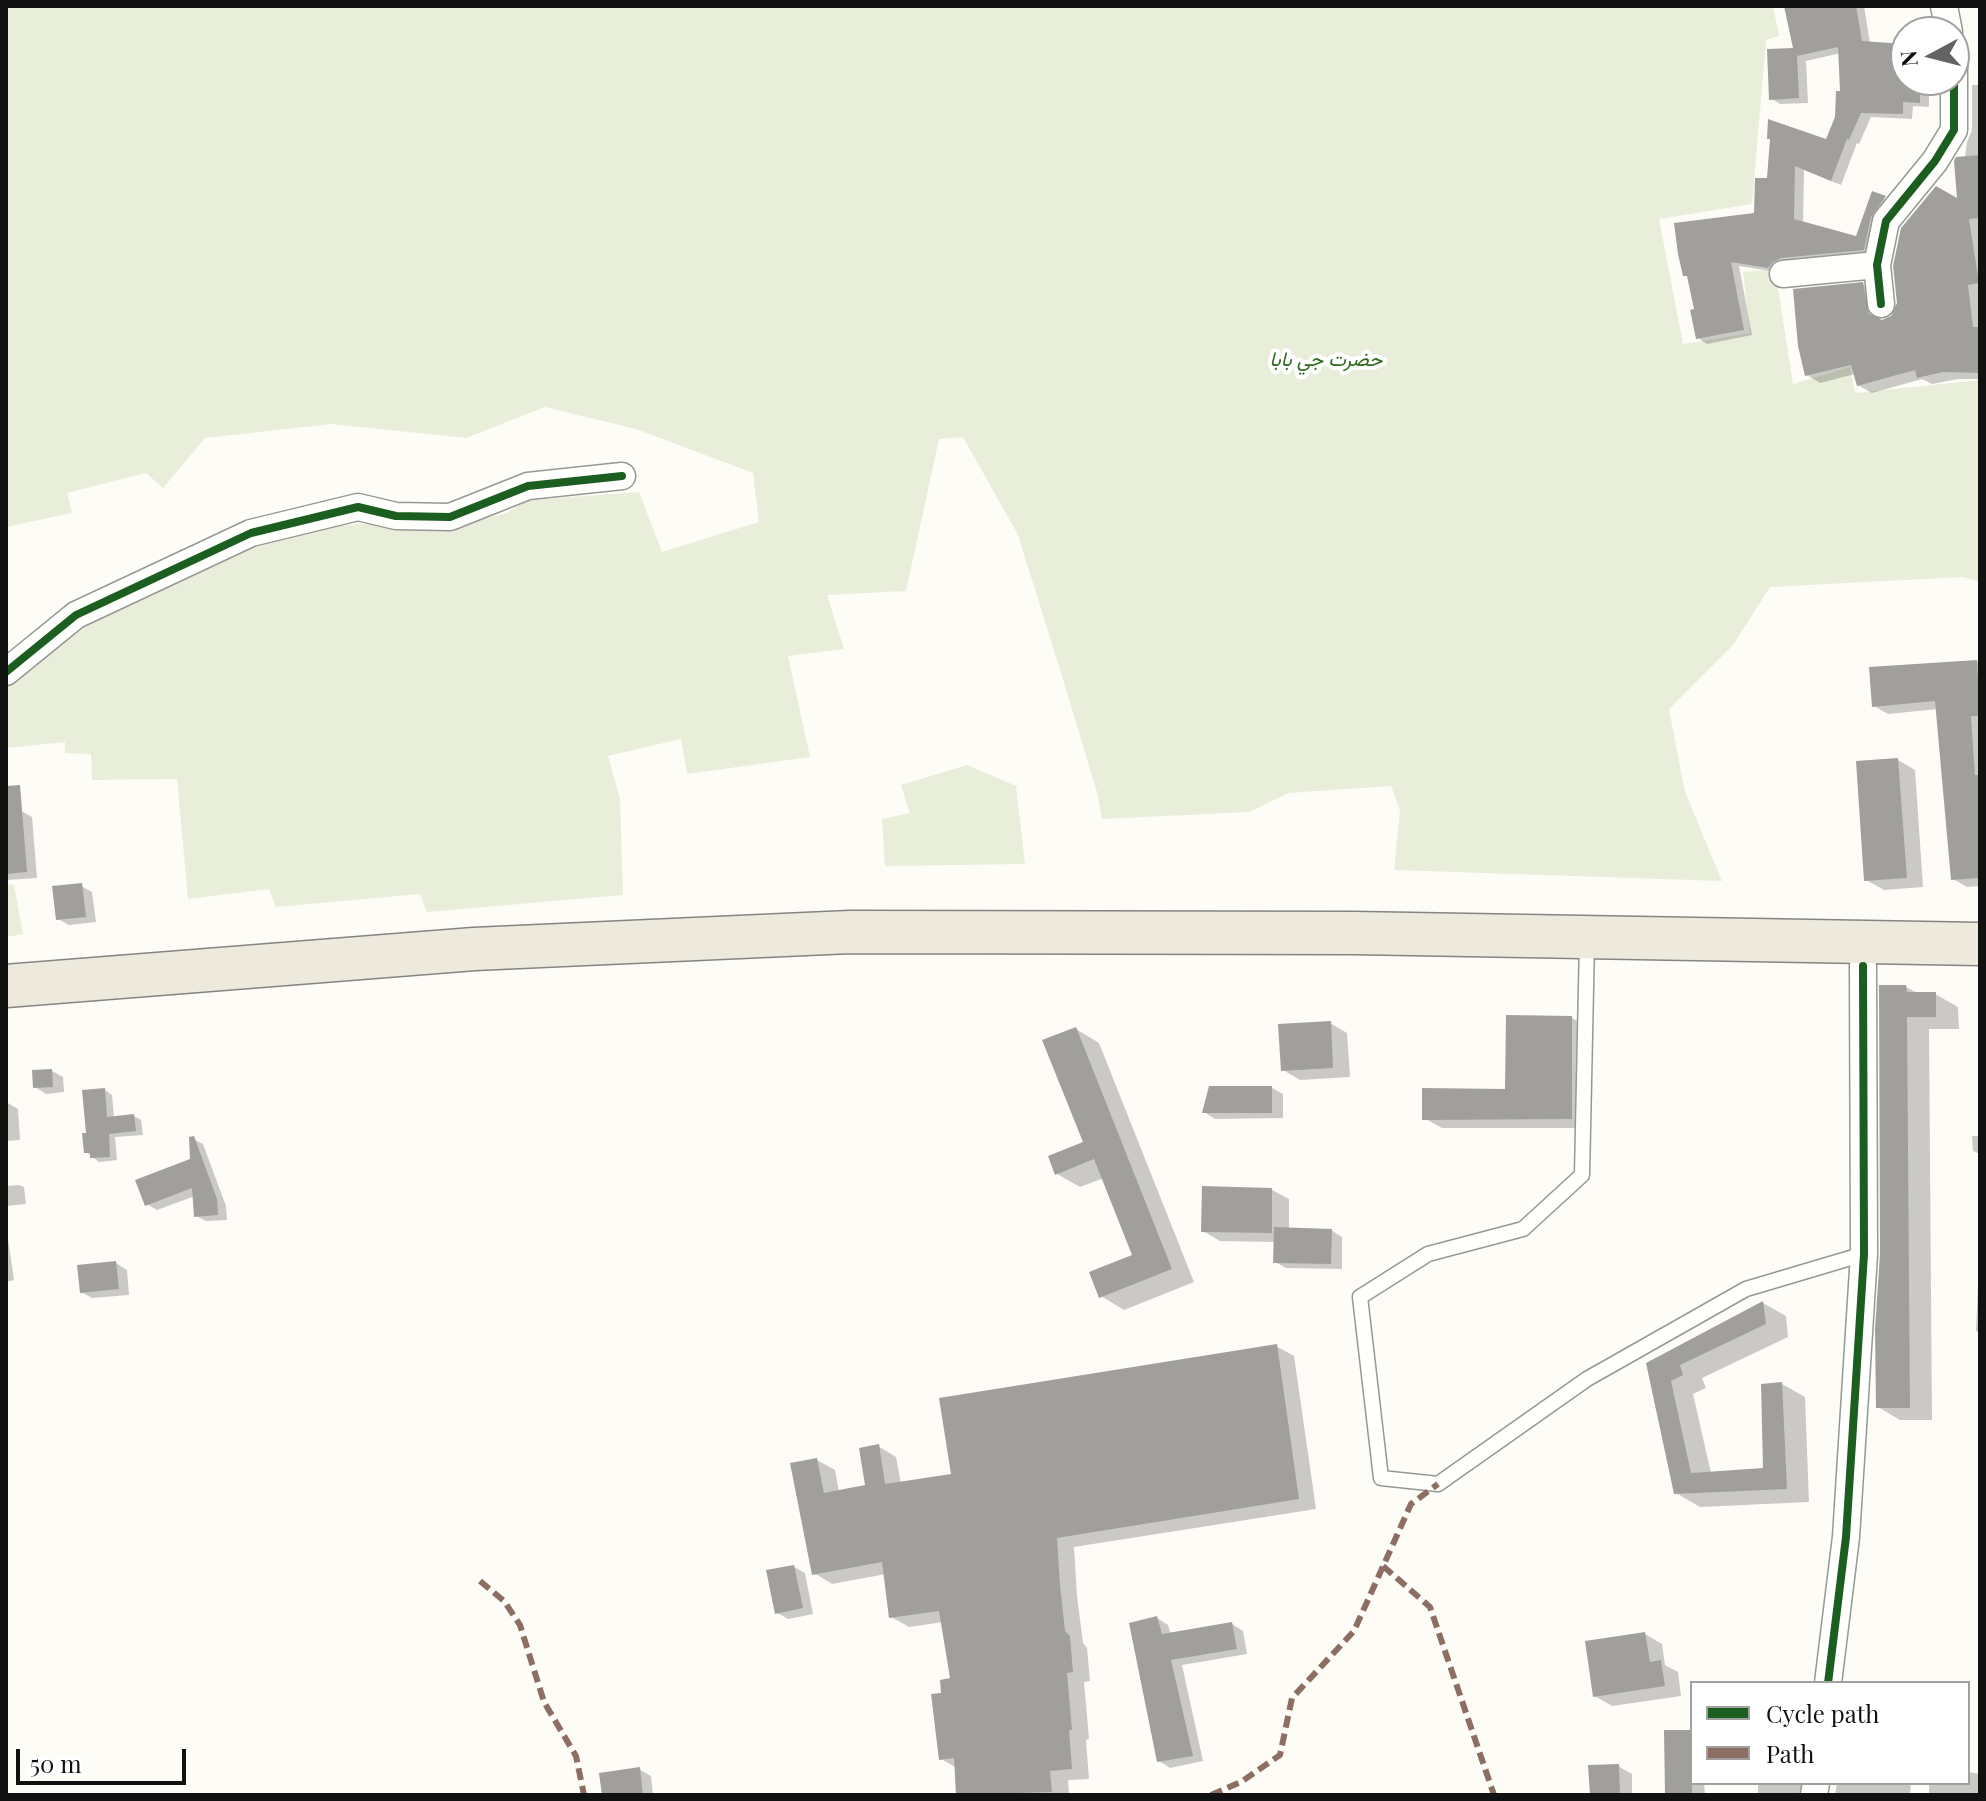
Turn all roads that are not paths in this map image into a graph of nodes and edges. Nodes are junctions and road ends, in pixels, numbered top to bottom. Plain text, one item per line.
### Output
1 (1954, 96) edge
2 (1877, 265) junction
3 (1783, 274) dead end
4 (1881, 304) dead end
5 (622, 476) dead end
6 (6, 672) edge
7 (839, 946) junction
8 (1587, 949) junction
9 (1966, 956) edge
10 (1863, 966) junction
11 (6, 986) edge
12 (6, 1006) edge
13 (1864, 1254) junction
14 (1828, 1681) edge

1 - 2 street
2 - 3 street
2 - 4 street
5 - 6 street
7 - 8 main road
7 - 11 main road
7 - 12 main road
8 - 9 main road
8 - 10 main road
8 - 13 lane
9 - 10 main road
10 - 13 street
13 - 14 street

